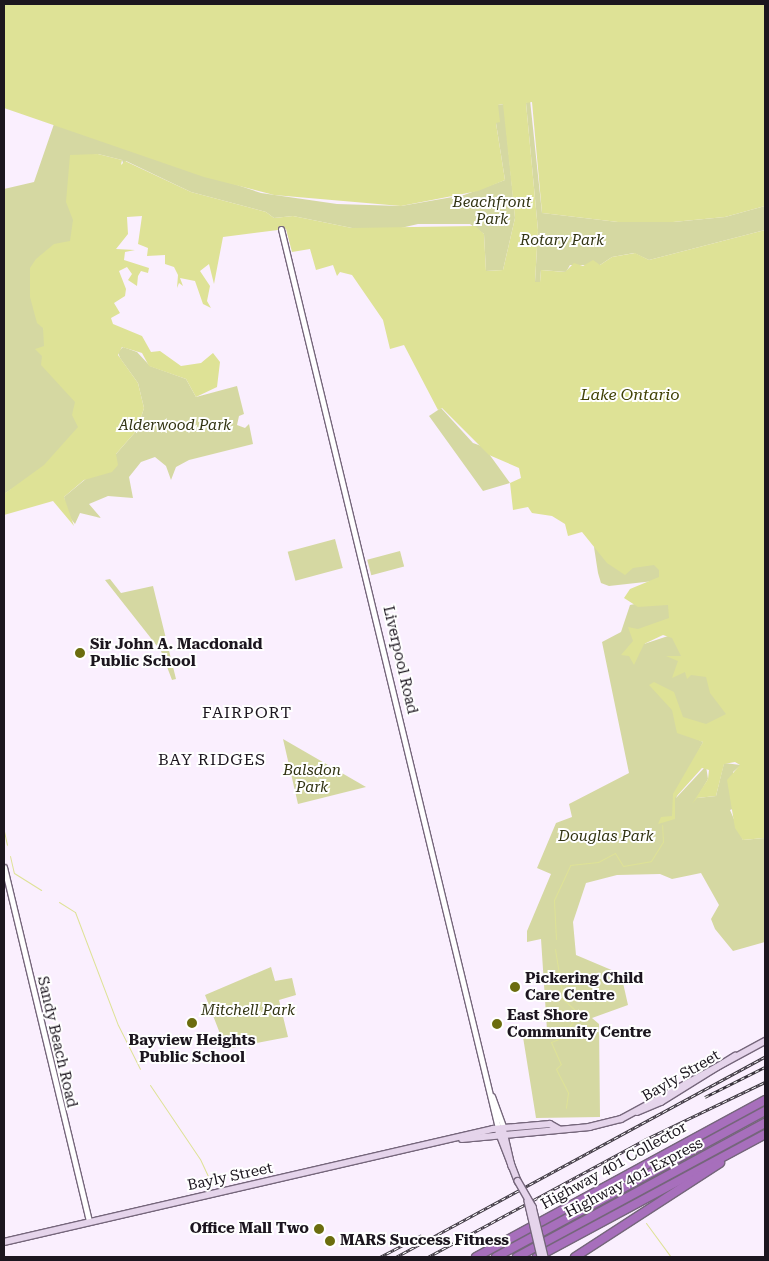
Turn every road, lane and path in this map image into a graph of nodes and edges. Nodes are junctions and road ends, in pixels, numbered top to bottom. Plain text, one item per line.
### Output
1 (281, 229) dead end
2 (4, 867) edge
3 (765, 1041) edge
4 (765, 1100) edge
5 (765, 1111) edge
6 (765, 1123) edge
7 (501, 1131) junction
8 (765, 1134) edge
9 (755, 1140) junction
10 (528, 1199) junction
11 (89, 1221) junction
12 (4, 1242) edge
13 (558, 1246) junction
14 (476, 1257) edge
15 (496, 1257) edge
16 (517, 1257) edge
17 (537, 1257) edge
18 (541, 1257) edge
19 (546, 1257) edge
20 (575, 1257) edge

1 - 7 street, Liverpool Road
2 - 11 street, Sandy Beach Road
3 - 7 main road, Bayly Street
4 - 14 highway, Highway 401 Collector
5 - 15 highway, Highway 401 Express
6 - 16 highway, Highway 401 Express
7 - 10 main road, Liverpool Road, bridge
7 - 11 main road, Bayly Street
8 - 9 highway
9 - 13 highway
9 - 20 highway
10 - 18 main road, Liverpool Road, bridge
10 - 19 main road, Liverpool Road, bridge
11 - 12 main road, Bayly Street
13 - 17 highway
13 - 19 highway

